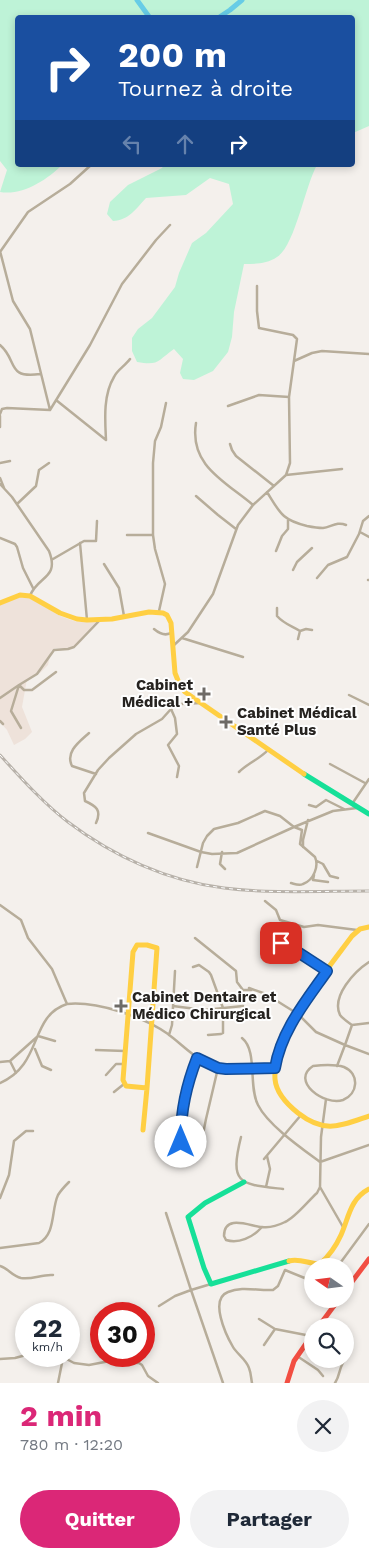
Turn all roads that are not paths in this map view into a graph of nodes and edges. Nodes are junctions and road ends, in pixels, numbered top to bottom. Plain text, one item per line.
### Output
1 (89, 167) edge
2 (170, 225) dead end
3 (0, 252) edge
4 (257, 286) dead end
5 (0, 345) edge
6 (369, 354) edge
7 (130, 359) dead end
8 (294, 361) junction
9 (40, 374) junction
10 (289, 398) junction
11 (56, 400) junction
12 (166, 403) dead end
13 (228, 406) dead end
14 (50, 410) junction
15 (0, 415) edge
16 (196, 423) dead end
17 (0, 427) edge
18 (230, 444) dead end
19 (10, 461) dead end
20 (49, 462) dead end
21 (0, 464) edge
22 (342, 469) dead end
23 (286, 475) junction
24 (0, 478) edge
25 (0, 484) edge
26 (274, 486) junction
27 (4, 489) junction
28 (267, 492) junction
29 (196, 496) dead end
30 (17, 504) junction
31 (253, 505) junction
32 (369, 516) edge
33 (288, 520) junction
34 (97, 521) dead end
35 (346, 525) dead end
36 (236, 529) junction
37 (360, 532) junction
38 (127, 535) dead end
39 (153, 535) junction
40 (369, 537) edge
41 (0, 538) edge
42 (80, 543) junction
43 (312, 548) dead end
44 (276, 551) dead end
45 (53, 559) junction
46 (104, 564) dead end
47 (294, 570) dead end
48 (316, 578) dead end
49 (33, 588) junction
50 (30, 596) junction
51 (0, 603) edge
52 (278, 608) dead end
53 (159, 611) junction
54 (124, 617) junction
55 (100, 620) junction
56 (87, 621) junction
57 (154, 630) dead end
58 (312, 630) dead end
59 (300, 631) junction
60 (172, 632) junction
61 (182, 638) junction
62 (298, 639) dead end
63 (174, 646) junction
64 (243, 657) dead end
65 (56, 672) dead end
66 (19, 685) junction
67 (349, 695) dead end
68 (0, 698) edge
69 (202, 703) junction
70 (369, 705) edge
71 (171, 709) junction
72 (0, 721) edge
73 (3, 724) dead end
74 (21, 728) dead end
75 (89, 733) dead end
76 (269, 749) junction
77 (330, 764) dead end
78 (239, 772) dead end
79 (96, 774) junction
80 (177, 777) dead end
81 (369, 779) edge
82 (365, 784) junction
83 (352, 804) junction
84 (309, 805) dead end
85 (357, 808) junction
86 (344, 809) junction
87 (369, 814) edge
88 (308, 820) junction
89 (96, 823) dead end
90 (294, 827) junction
91 (148, 833) dead end
92 (304, 848) junction
93 (201, 852) junction
94 (222, 852) junction
95 (317, 861) junction
96 (197, 867) dead end
97 (225, 870) dead end
98 (314, 874) junction
99 (338, 878) dead end
100 (328, 882) dead end
101 (291, 883) dead end
102 (265, 901) dead end
103 (0, 905) edge
104 (369, 927) edge
105 (357, 930) junction
106 (194, 938) dead end
107 (272, 942) dead end
108 (369, 962) edge
109 (193, 967) dead end
110 (176, 971) dead end
111 (327, 971) junction
112 (67, 1004) junction
113 (173, 1006) junction
114 (243, 1006) dead end
115 (223, 1008) junction
116 (128, 1014) junction
117 (298, 1014) junction
118 (152, 1023) junction
119 (369, 1023) edge
120 (352, 1025) junction
121 (169, 1035) junction
122 (208, 1035) dead end
123 (38, 1036) junction
124 (242, 1038) dead end
125 (55, 1041) dead end
126 (345, 1045) junction
127 (34, 1048) junction
128 (96, 1050) dead end
129 (125, 1051) junction
130 (369, 1054) edge
131 (197, 1058) junction
132 (10, 1061) junction
133 (0, 1062) edge
134 (124, 1064) junction
135 (338, 1066) junction
136 (218, 1068) junction
137 (251, 1068) junction
138 (275, 1068) junction
139 (51, 1070) dead end
140 (16, 1073) junction
141 (106, 1075) dead end
142 (0, 1083) edge
143 (124, 1084) junction
144 (147, 1088) junction
145 (114, 1092) dead end
146 (326, 1099) junction
147 (301, 1115) junction
148 (369, 1116) edge
149 (322, 1127) junction
150 (143, 1130) dead end
151 (33, 1131) dead end
152 (285, 1134) junction
153 (241, 1137) dead end
154 (369, 1144) edge
155 (267, 1155) junction
156 (264, 1159) dead end
157 (320, 1162) junction
158 (69, 1182) dead end
159 (244, 1182) junction
160 (266, 1187) junction
161 (320, 1187) junction
162 (283, 1189) dead end
163 (369, 1189) edge
164 (0, 1198) edge
165 (166, 1213) dead end
166 (369, 1224) edge
167 (261, 1228) junction
168 (344, 1228) junction
169 (0, 1248) edge
170 (344, 1258) edge
171 (369, 1258) edge
172 (0, 1266) edge
173 (53, 1275) dead end
174 (304, 1278) edge
175 (354, 1279) edge
176 (211, 1284) junction
177 (191, 1290) junction
178 (159, 1306) dead end
179 (259, 1320) dead end
180 (275, 1329) junction
181 (304, 1334) edge
182 (264, 1345) dead end
183 (304, 1347) edge
184 (297, 1356) junction
185 (15, 1358) edge
186 (0, 1359) edge
187 (80, 1364) edge
188 (60, 1367) edge
189 (340, 1368) edge
190 (323, 1376) dead end
191 (58, 1383) edge
192 (158, 1383) edge
193 (224, 1383) edge
194 (252, 1383) edge
195 (287, 1383) edge
196 (335, 1383) edge

1 - 3 street
2 - 11 street
3 - 9 street
4 - 8 street
5 - 9 street
6 - 8 street
7 - 11 street
8 - 10 street
9 - 14 street
10 - 13 street
10 - 23 street
11 - 14 street
12 - 39 street
14 - 15 street
15 - 17 street
16 - 31 street
18 - 26 street
19 - 21 street
20 - 30 street
22 - 23 street
23 - 26 street
24 - 27 street
25 - 27 street
26 - 28 street
27 - 30 street
28 - 31 street
28 - 33 street
29 - 36 street
30 - 45 street
31 - 36 street
32 - 37 street
33 - 35 street
33 - 44 street
34 - 42 street
36 - 61 street
37 - 40 street
37 - 48 street
38 - 39 street
39 - 53 street
41 - 49 street
42 - 45 street
42 - 56 street
43 - 47 street
45 - 49 street
46 - 54 street
49 - 50 street
50 - 51 street
50 - 56 street
52 - 59 street
53 - 54 street
53 - 60 street
54 - 55 street
55 - 56 street
55 - 66 street
57 - 60 street
58 - 59 street
59 - 62 street
60 - 63 street
61 - 63 street
61 - 64 street
63 - 69 street
65 - 66 street
66 - 68 street
66 - 74 street
67 - 70 street
69 - 71 street
69 - 76 street
71 - 79 street
71 - 80 street
72 - 73 street
75 - 79 street
76 - 78 street
76 - 83 street
77 - 82 street
79 - 89 street
81 - 82 street
82 - 83 street
83 - 85 street
84 - 86 street
85 - 86 street
85 - 87 street
86 - 88 street
88 - 90 street
88 - 92 street
90 - 92 street
90 - 93 street
90 - 94 street
91 - 93 street
92 - 95 street
93 - 94 street
93 - 96 street
94 - 97 street
95 - 98 street
95 - 99 street
98 - 100 street
98 - 101 street
102 - 105 street
103 - 112 street
104 - 105 street
105 - 111 street
106 - 117 street
107 - 111 street
108 - 120 street
109 - 115 street
110 - 113 street
111 - 117 street
112 - 116 street
112 - 123 street
113 - 115 street
113 - 121 street
114 - 115 street
115 - 122 street
116 - 118 street
116 - 118 street
116 - 129 street
117 - 126 street
117 - 138 street
118 - 121 street
118 - 144 street
119 - 120 street
120 - 126 street
121 - 131 street
123 - 125 street
123 - 127 street
123 - 132 street
124 - 137 street
126 - 130 street
126 - 135 street
127 - 139 street
127 - 140 street
128 - 129 street
129 - 134 street
131 - 136 street
131 - 136 street
132 - 133 street
132 - 140 street
134 - 141 street
134 - 143 street
135 - 146 street
135 - 146 street
136 - 137 street
137 - 138 street
137 - 152 street
138 - 147 street
140 - 142 street
143 - 144 street
143 - 145 street
144 - 150 street
146 - 149 street
147 - 149 street
147 - 152 street
148 - 149 street
149 - 157 street
151 - 164 street
152 - 155 street
152 - 157 street
153 - 159 street
154 - 157 street
155 - 156 street
155 - 160 street
157 - 161 street
158 - 169 street
159 - 160 street
159 - 176 street
160 - 162 street
161 - 167 street
161 - 168 street
163 - 168 street
165 - 177 street
166 - 170 street
167 - 167 street
168 - 176 street
171 - 175 street
172 - 173 street
174 - 194 street
176 - 177 street
177 - 178 street
177 - 193 street
179 - 180 street
180 - 181 street
180 - 182 street
183 - 184 street
184 - 190 street
184 - 195 street
185 - 186 street
187 - 192 street
188 - 191 street
189 - 196 street

